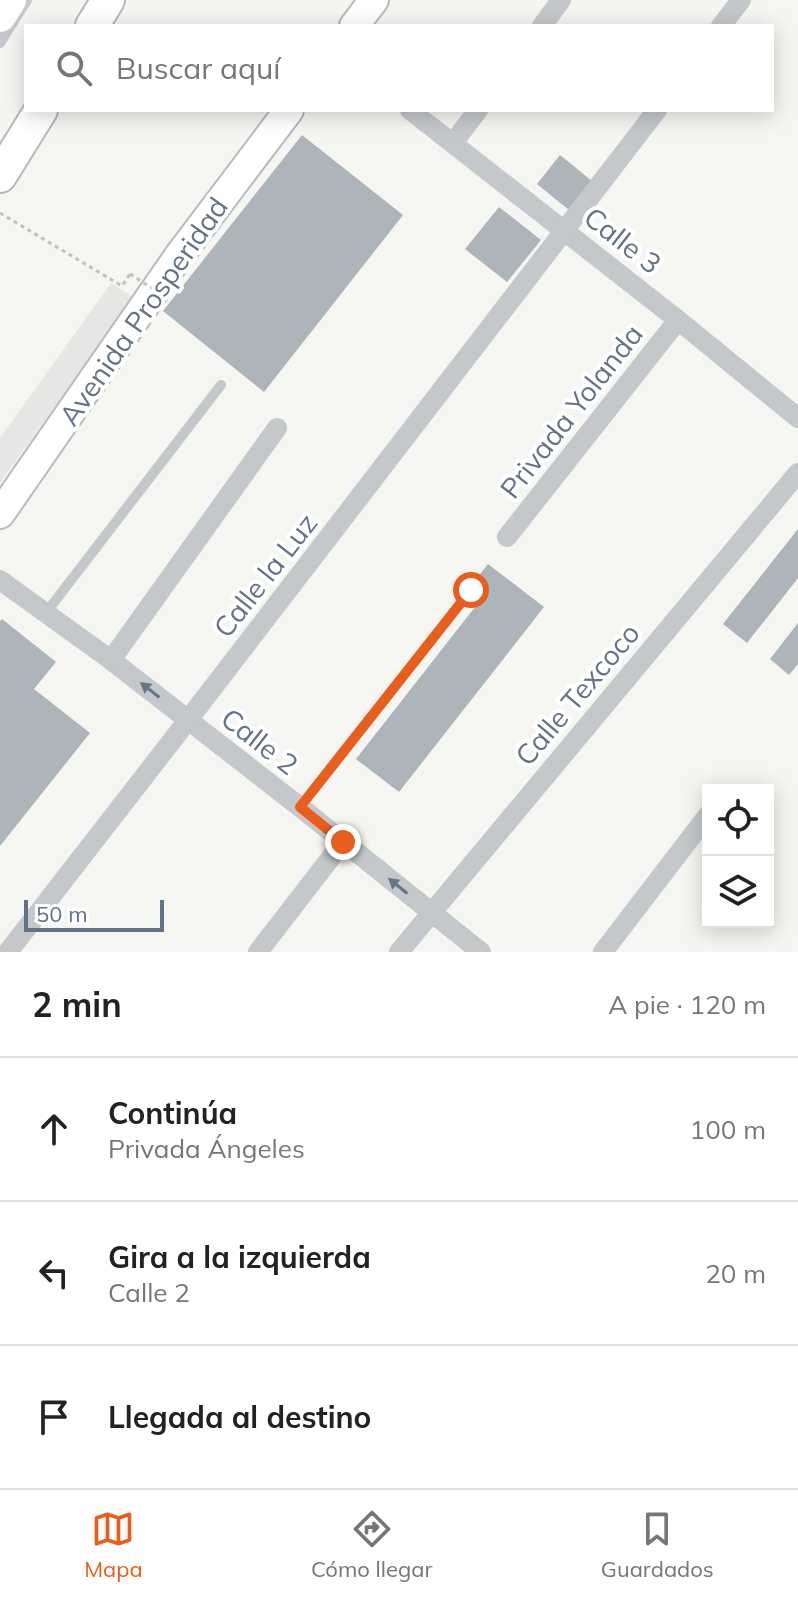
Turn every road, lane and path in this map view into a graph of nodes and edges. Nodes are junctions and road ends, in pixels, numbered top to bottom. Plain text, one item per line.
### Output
1 (10, 0) edge
2 (27, 0) edge
3 (108, 0) edge
4 (374, 0) edge
5 (561, 0) edge
6 (741, 0) edge
7 (0, 16) edge
8 (93, 24) edge
9 (356, 24) edge
10 (543, 24) edge
11 (723, 24) edge
12 (0, 43) edge
13 (40, 112) edge
14 (287, 112) edge
15 (413, 112) edge
16 (476, 112) edge
17 (655, 112) edge
18 (453, 143) junction
19 (0, 176) edge
20 (0, 213) edge
21 (565, 230) junction
22 (167, 298) dead end
23 (678, 320) junction
24 (221, 385) dead end
25 (798, 418) edge
26 (277, 428) dead end
27 (798, 473) edge
28 (0, 514) edge
29 (507, 537) dead end
30 (0, 580) edge
31 (471, 590) dead end
32 (45, 614) junction
33 (111, 660) junction
34 (188, 720) junction
35 (300, 807) junction
36 (702, 823) edge
37 (343, 842) junction
38 (431, 913) junction
39 (8, 952) edge
40 (258, 952) edge
41 (399, 952) edge
42 (481, 952) edge
43 (603, 952) edge

1 - 7 main road
2 - 12 lane
3 - 8 main road
4 - 9 street
5 - 10 street
6 - 11 street
13 - 19 main road
14 - 28 street, Avenida Prosperidad
15 - 18 street, Calle 3
16 - 18 street
17 - 21 street, Calle la Luz
18 - 21 street, Calle 3
20 - 22 path, bridge
21 - 23 street, Calle 3
21 - 34 street, Calle la Luz
23 - 25 street, Calle 3
23 - 29 street, Privada Yolanda
24 - 32 lane
26 - 33 street
27 - 38 street, Calle Texcoco
30 - 32 street, Calle 2
31 - 35 lane
32 - 33 street, Calle 2
34 -> 33 street, Calle 2
34 - 35 street, Calle 2
34 - 39 street, Calle la Luz
35 - 37 street, Calle 2
36 - 43 street
38 -> 37 street, Calle 2
37 - 40 street
38 - 41 street, Calle Texcoco
38 - 42 street, Calle 2

